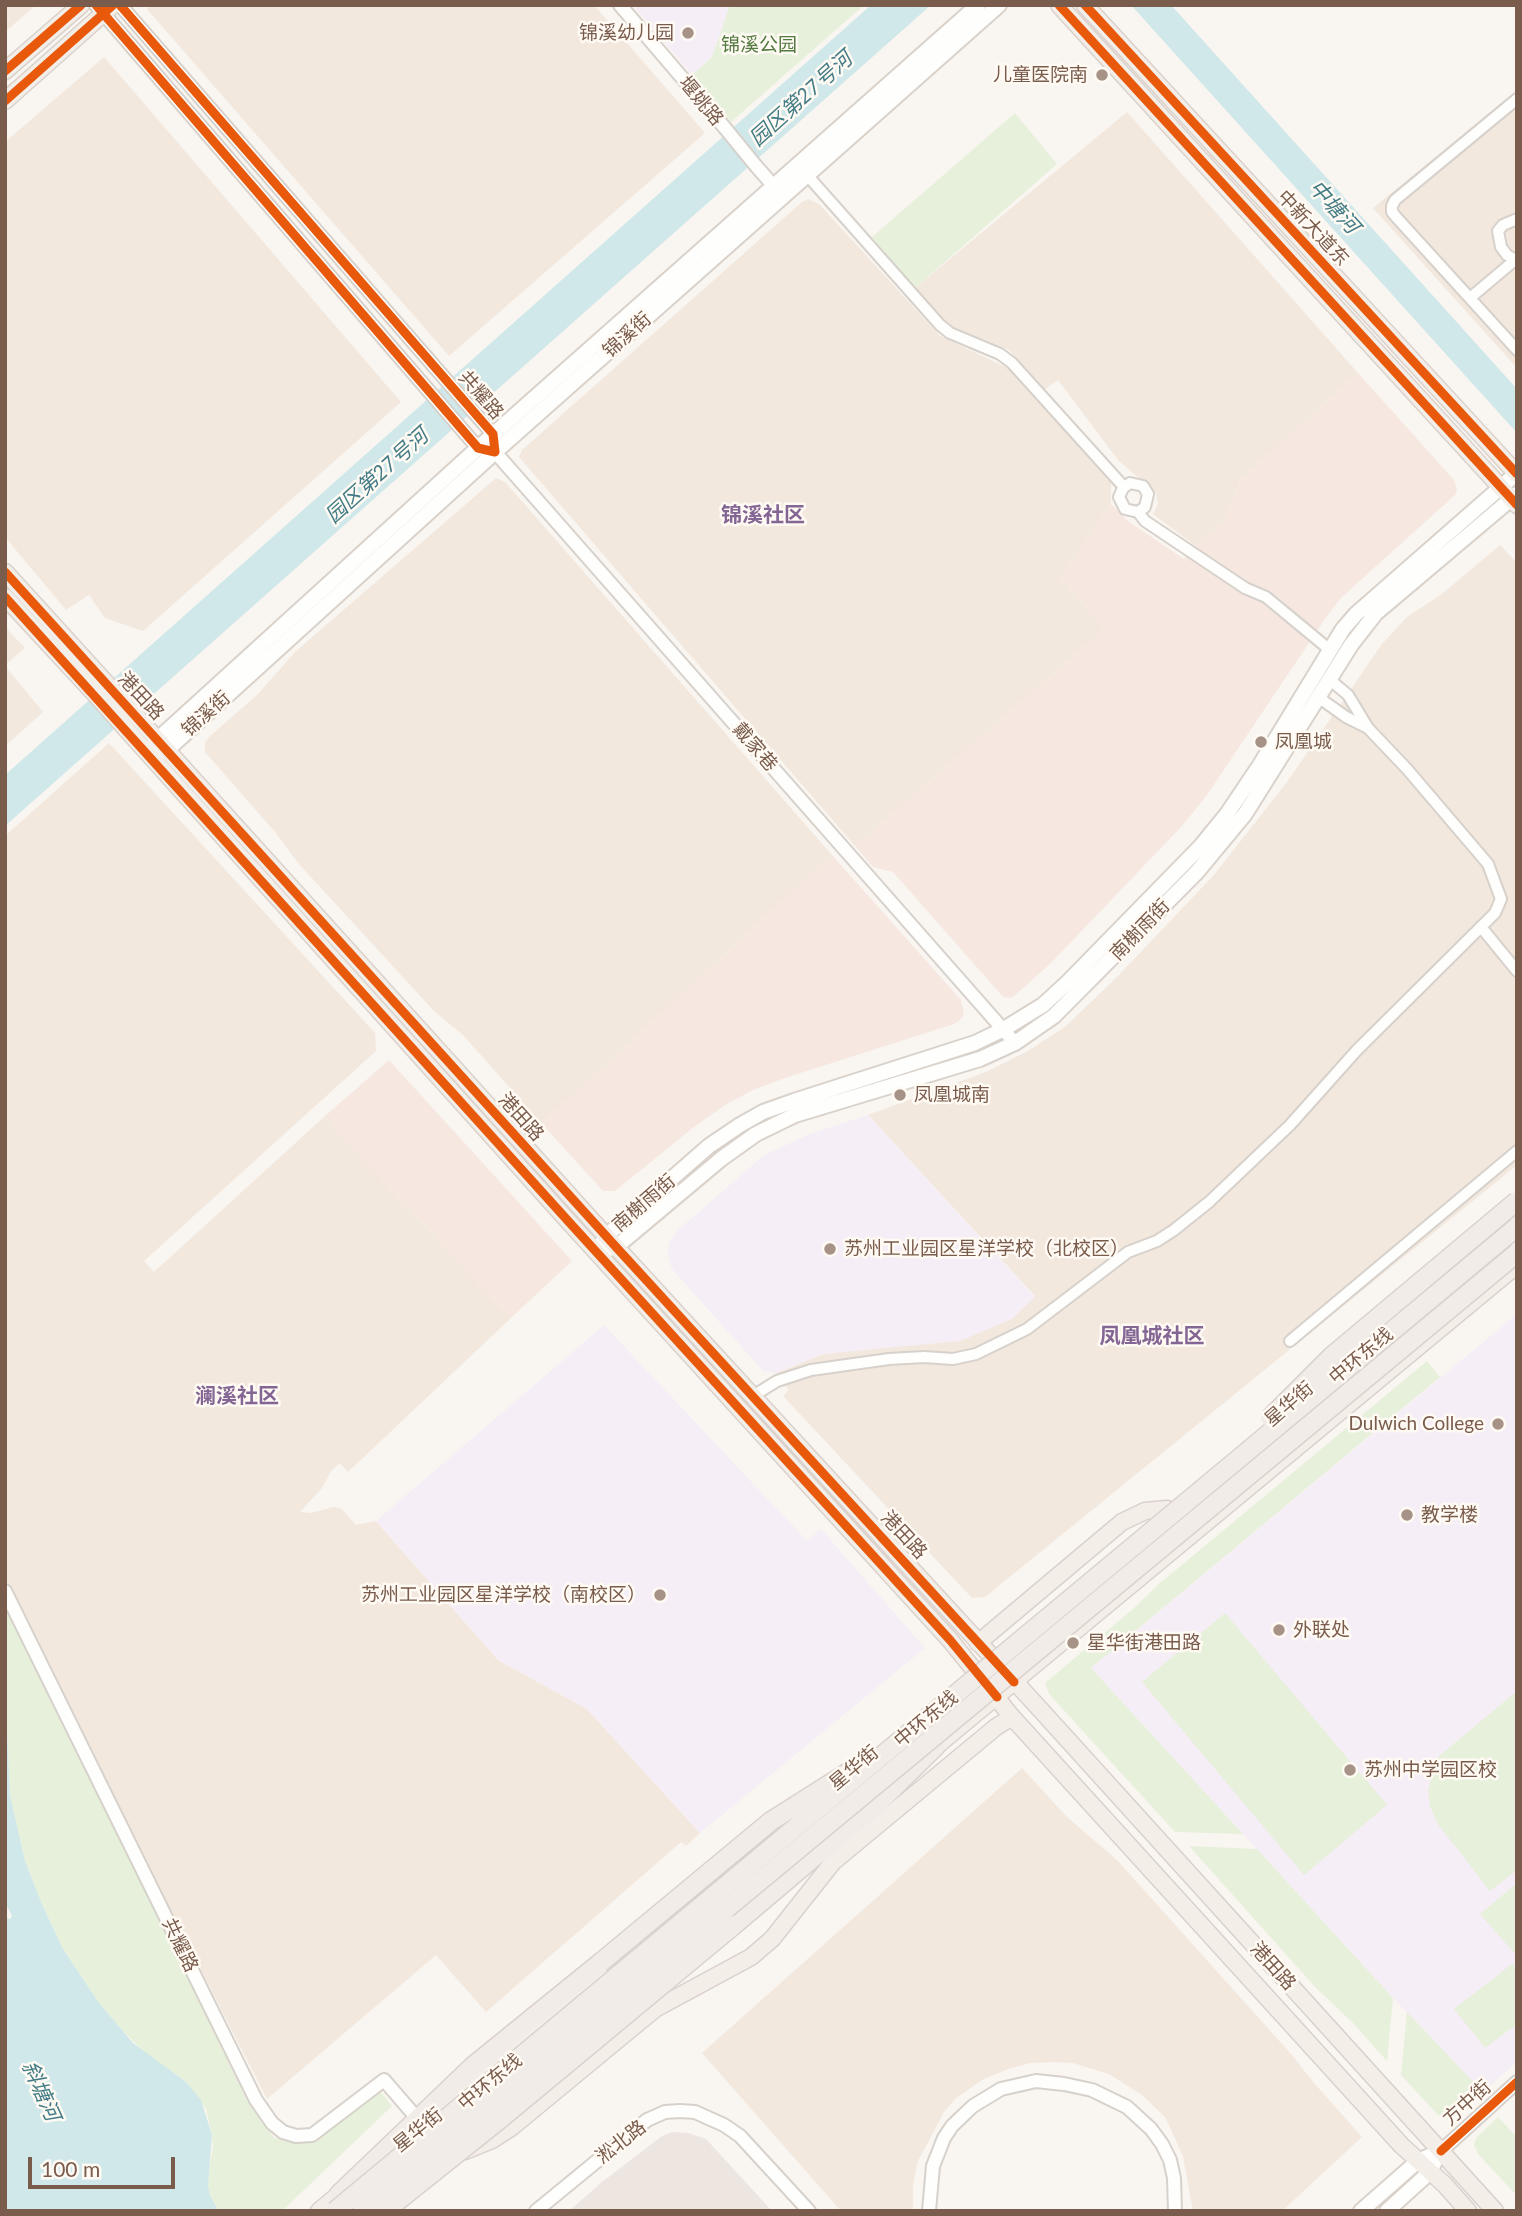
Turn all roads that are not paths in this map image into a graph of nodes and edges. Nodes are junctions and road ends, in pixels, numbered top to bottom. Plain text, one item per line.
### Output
1 (81, 5) edge
2 (120, 5) edge
3 (620, 5) edge
4 (978, 5) edge
5 (999, 5) edge
6 (1059, 5) edge
7 (1085, 5) edge
8 (104, 8) edge
9 (5, 71) edge
10 (1517, 99) edge
11 (5, 101) edge
12 (807, 175) junction
13 (778, 191) junction
14 (1517, 219) edge
15 (1516, 261) edge
16 (1469, 298) junction
17 (1517, 349) edge
18 (493, 435) junction
19 (478, 448) junction
20 (495, 452) junction
21 (1516, 473) edge
22 (1124, 487) junction
23 (1511, 497) edge
24 (1138, 512) junction
25 (5, 572) edge
26 (5, 597) edge
27 (1330, 650) junction
28 (1329, 679) junction
29 (100, 688) junction
30 (1318, 697) junction
31 (131, 723) junction
32 (1368, 728) junction
33 (162, 745) junction
34 (150, 755) junction
35 (1481, 927) junction
36 (1517, 971) edge
37 (1004, 1030) junction
38 (1015, 1043) junction
39 (1517, 1151) edge
40 (1517, 1201) edge
41 (1517, 1216) edge
42 (1517, 1227) edge
43 (611, 1241) junction
44 (597, 1252) junction
45 (1517, 1253) edge
46 (1517, 1265) edge
47 (1290, 1341) dead end
48 (753, 1396) junction
49 (1202, 1488) junction
50 (1167, 1509) junction
51 (5, 1591) edge
52 (978, 1643) junction
53 (990, 1655) junction
54 (974, 1669) junction
55 (1014, 1682) junction
56 (997, 1697) junction
57 (1013, 1717) junction
58 (917, 1727) junction
59 (936, 1746) junction
60 (1517, 2082) edge
61 (420, 2122) junction
62 (1441, 2151) junction
63 (440, 2161) junction
64 (1424, 2166) junction
65 (337, 2202) edge
66 (319, 2211) edge
67 (362, 2211) edge
68 (383, 2211) edge
69 (536, 2211) edge
70 (809, 2211) edge
71 (929, 2211) edge
72 (1175, 2211) edge
73 (1361, 2211) edge
74 (1387, 2211) edge
75 (1468, 2211) edge
76 (1495, 2211) edge

1 - 9 main road
2 - 18 street, 共耀路
3 - 13 street, 堰姚路, bridge
4 - 13 main road, 锦溪街
5 - 12 main road, 锦溪街
6 - 23 main road, 中新大道东
7 - 21 main road, 中新大道东
8 - 11 main road
8 - 19 street, 共耀路
10 - 16 street
12 - 13 main road, 锦溪街
12 - 22 street
13 - 18 main road, 锦溪街
13 - 20 main road, 锦溪街
14 - 15 street
15 - 16 street
16 - 17 street
18 - 19 main road, 锦溪街
18 - 20 street, 共耀路
19 - 20 street, 共耀路
19 - 33 main road, 锦溪街
20 - 33 main road, 锦溪街
20 - 37 street, 戴家巷
21 - 23 main road, 南榭雨街
22 - 24 street
22 - 24 street
23 - 27 main road, 南榭雨街
23 - 28 main road, 南榭雨街
24 - 27 street
25 - 29 main road, 港田路
26 - 29 main road, 港田路
27 - 37 main road, 南榭雨街
28 - 30 main road, 南榭雨街
28 - 32 street
29 - 31 main road, 港田路, bridge
30 - 32 street
30 - 38 main road, 南榭雨街
31 - 33 main road, 港田路
31 - 34 main road, 港田路
32 - 35 street
33 - 34 main road, 锦溪街
33 - 43 main road, 港田路
34 - 44 main road, 港田路
35 - 36 street
35 - 48 street
37 - 38 street, 戴家巷
37 - 43 main road, 南榭雨街
38 - 43 main road, 南榭雨街
39 - 47 street
40 - 49 highway, bridge
41 - 50 main road, 星华街
42 - 49 highway, 中环东线, bridge
43 - 44 main road, 南榭雨街
43 - 48 main road, 港田路
44 - 54 main road, 港田路
45 - 67 highway, 中环东线, bridge
46 - 55 main road, 星华街
48 - 52 main road, 港田路
49 - 58 highway, 中环东线, bridge
50 - 52 main road
50 - 53 main road, 星华街
51 - 61 street, 共耀路
52 - 53 main road, 港田路
53 - 54 main road, 星华街
53 - 55 main road, 港田路
54 - 56 main road, 港田路
54 - 61 main road, 星华街
55 - 56 main road, 星华街
55 - 62 main road, 港田路
56 - 57 main road, 港田路
56 - 59 main road, 星华街
57 - 63 main road
57 - 64 main road, 港田路
58 - 61 highway, bridge
58 - 65 highway, 中环东线, bridge
59 - 63 main road, 星华街
59 - 68 highway, bridge
60 - 62 street, 方中街
61 - 65 highway
62 - 64 main road, 方中街
62 - 76 main road, 港田路
63 - 68 main road, 星华街
64 - 73 main road, 方中街
64 - 74 main road, 方中街
64 - 75 main road, 港田路
65 - 66 main road
69 - 70 street, 淞北路
71 - 72 street

